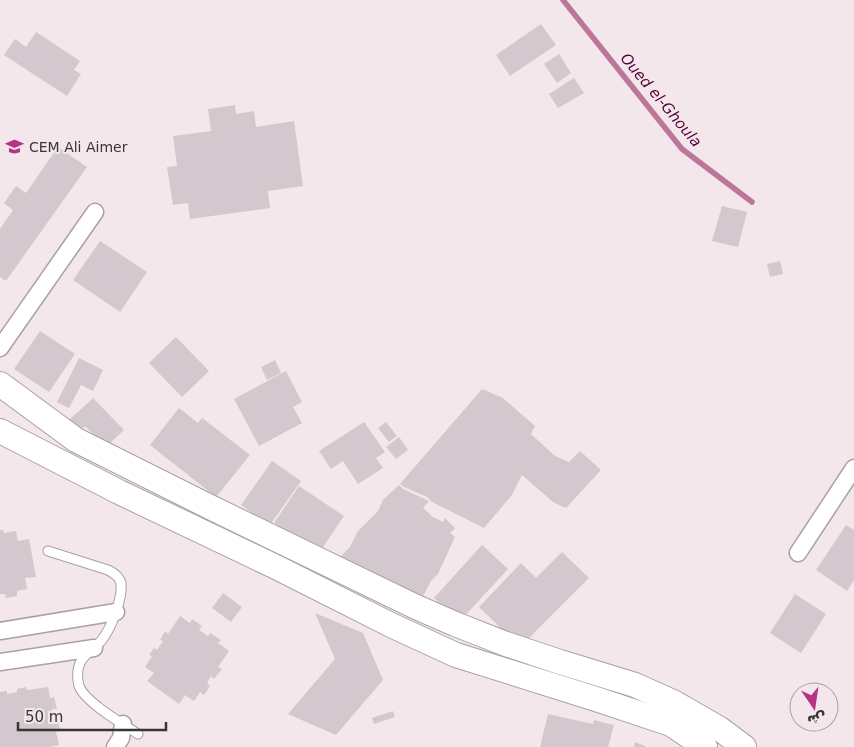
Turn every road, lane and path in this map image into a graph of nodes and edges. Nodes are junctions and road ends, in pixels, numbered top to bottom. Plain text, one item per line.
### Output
1 (95, 212) dead end
2 (0, 348) edge
3 (0, 384) edge
4 (0, 431) edge
5 (854, 468) edge
6 (48, 551) dead end
7 (798, 553) dead end
8 (116, 612) junction
9 (0, 631) edge
10 (94, 648) junction
11 (0, 662) edge
12 (123, 724) junction
13 (138, 734) dead end
14 (693, 743) edge
15 (115, 747) edge
16 (744, 747) edge

1 - 2 street
3 - 16 main road
4 - 14 main road
5 - 7 street
6 - 8 lane
8 - 9 street
8 - 10 lane
10 - 11 street
10 - 12 lane
12 - 13 lane
12 - 15 street

